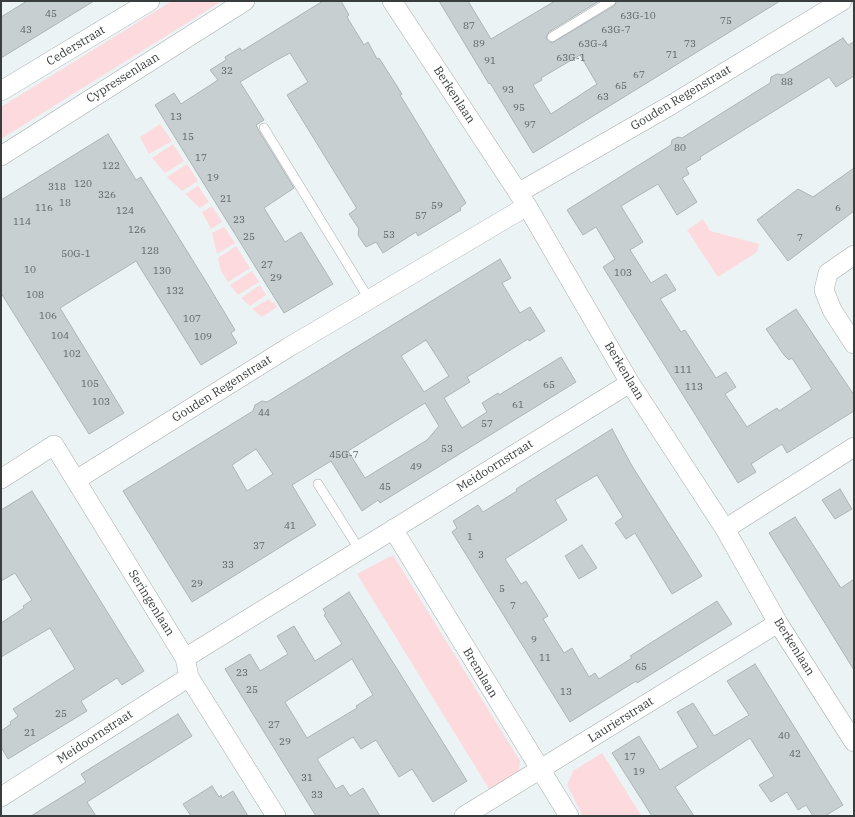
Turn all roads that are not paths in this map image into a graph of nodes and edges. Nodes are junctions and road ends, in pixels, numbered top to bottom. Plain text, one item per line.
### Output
1 (150, 1) edge
2 (245, 1) edge
3 (392, 1) edge
4 (611, 1) edge
5 (842, 1) edge
6 (552, 37) dead end
7 (1, 91) edge
8 (264, 128) dead end
9 (1, 156) edge
10 (522, 200) junction
11 (854, 254) edge
12 (369, 300) junction
13 (854, 344) edge
14 (630, 382) junction
15 (854, 447) edge
16 (1, 479) edge
17 (76, 480) junction
18 (318, 484) dead end
19 (393, 528) junction
20 (725, 529) junction
21 (359, 549) junction
22 (778, 623) junction
23 (185, 658) junction
24 (189, 677) junction
25 (854, 742) edge
26 (539, 770) junction
27 (1, 797) edge
28 (276, 816) edge
29 (464, 816) edge
30 (569, 816) edge

1 - 7 street, Cederstraat
2 - 9 street, Cypressenlaan
3 - 10 street, Berkenlaan
4 - 6 lane
5 - 10 street, Gouden Regenstraat
8 - 12 lane
10 - 12 street, Gouden Regenstraat
10 - 14 street, Berkenlaan
11 - 13 street
12 - 17 street, Gouden Regenstraat
14 - 19 street, Meidoornstraat
14 - 20 street, Berkenlaan
15 - 20 street
16 - 17 street, Seringenlaan
17 - 23 street, Seringenlaan
18 - 21 lane
19 - 21 street, Meidoornstraat
19 - 26 street, Bremlaan
20 - 22 street, Berkenlaan
21 - 23 street, Meidoornstraat
22 - 25 street, Berkenlaan
22 - 26 street, Laurierstraat
23 - 24 street, Seringenlaan
24 - 27 street, Meidoornstraat
24 - 28 street, Seringenlaan
26 - 29 street, Laurierstraat
26 - 30 street, Bremlaan

